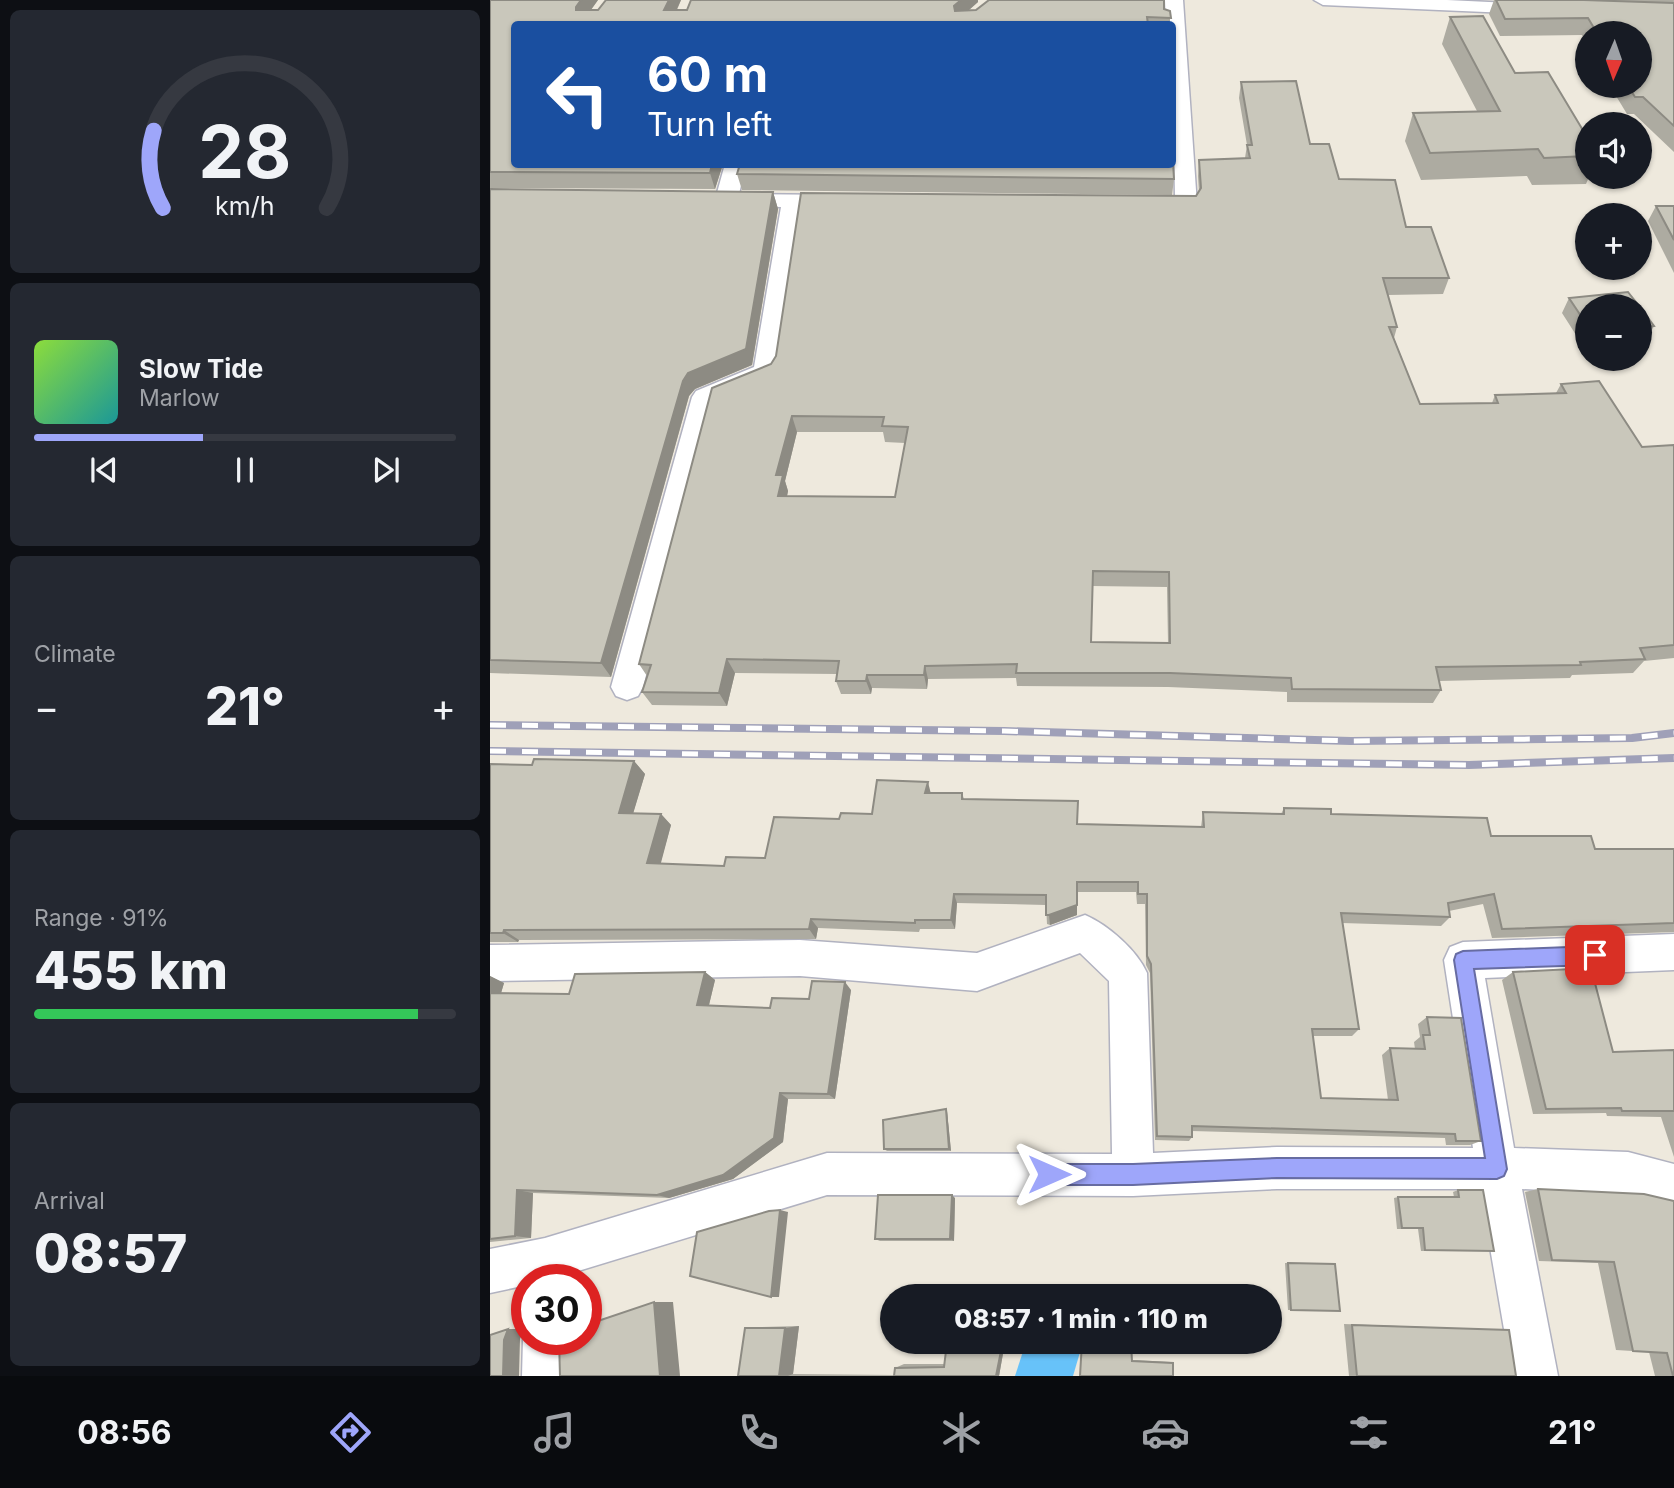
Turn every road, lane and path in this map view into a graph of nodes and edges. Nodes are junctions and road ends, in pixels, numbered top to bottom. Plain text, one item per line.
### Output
1 (1174, 0) edge
2 (1323, 0) edge
3 (1554, 10) edge
4 (1175, 21) edge
5 (1176, 34) edge
6 (734, 168) edge
7 (793, 200) junction
8 (861, 201) edge
9 (1135, 205) edge
10 (627, 687) dead end
11 (1674, 952) edge
12 (490, 963) edge
13 (1497, 1169) junction
14 (1133, 1175) junction
15 (1674, 1185) edge
16 (563, 1264) edge
17 (490, 1271) edge
18 (511, 1271) edge
19 (545, 1355) edge
20 (545, 1376) edge
21 (1535, 1376) edge

1 - 4 street
2 - 3 street
5 - 9 street
6 - 7 street
7 - 8 street
7 - 10 street
11 - 13 street
12 - 14 street
13 - 14 street
13 - 15 street
13 - 21 street
14 - 16 street
17 - 18 street
19 - 20 street

